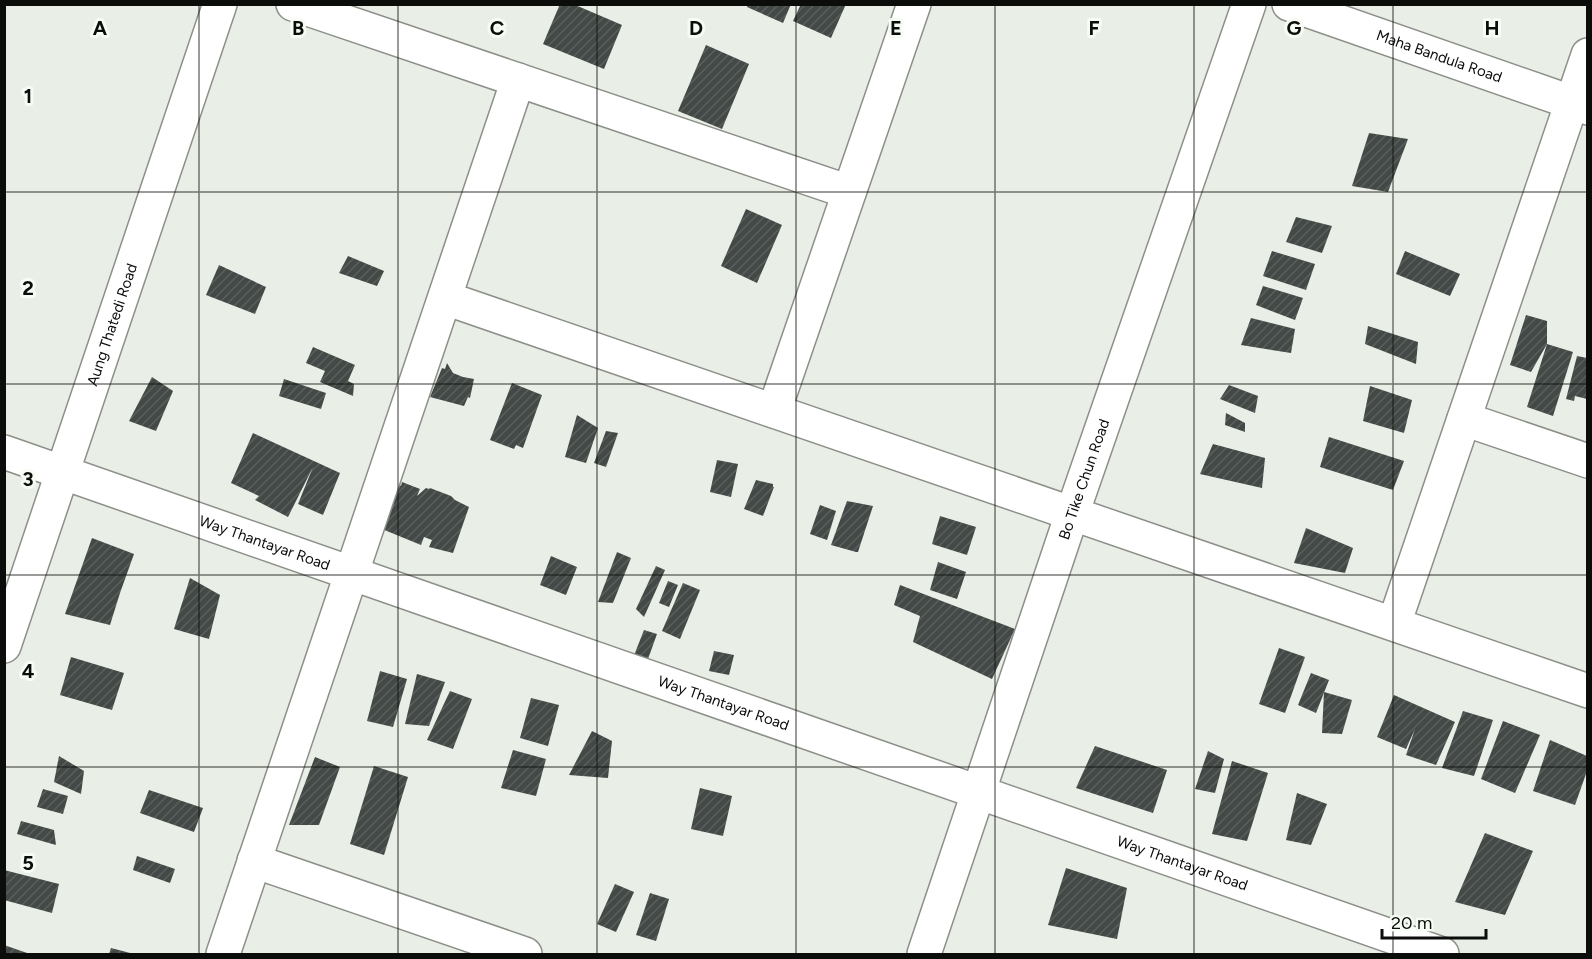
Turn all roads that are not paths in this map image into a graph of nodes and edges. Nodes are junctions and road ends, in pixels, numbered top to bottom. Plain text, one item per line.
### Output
1 (220, 4) edge
2 (293, 4) edge
3 (914, 4) edge
4 (1249, 4) edge
5 (1289, 4) edge
6 (1587, 55) edge
7 (518, 80) junction
8 (1580, 105) edge
9 (849, 192) junction
10 (445, 298) junction
11 (774, 411) junction
12 (1464, 419) junction
13 (4, 452) edge
14 (1587, 461) edge
15 (63, 473) junction
16 (1072, 514) junction
17 (352, 574) junction
18 (1394, 624) junction
19 (4, 646) edge
20 (1587, 691) edge
21 (978, 792) junction
22 (254, 861) junction
23 (223, 954) edge
24 (525, 954) edge
25 (924, 954) edge
26 (1442, 954) edge

1 - 15 street, Aung Thatedi Road
2 - 7 street
3 - 9 street
4 - 16 street, Bo Tike Chun Road
5 - 8 street, Maha Bandula Road
6 - 8 street
7 - 9 street
7 - 10 street
8 - 12 street
9 - 11 street
10 - 11 street
10 - 17 street
11 - 16 street
12 - 14 street
12 - 18 street
13 - 15 street, Way Thantayar Road
15 - 17 street, Way Thantayar Road
15 - 19 street, Aung Thatedi Road
16 - 18 street
16 - 21 street, Bo Tike Chun Road
17 - 21 street, Way Thantayar Road
17 - 22 street
18 - 20 street
21 - 25 street, Bo Tike Chun Road
21 - 26 street, Way Thantayar Road
22 - 23 street
22 - 24 street

